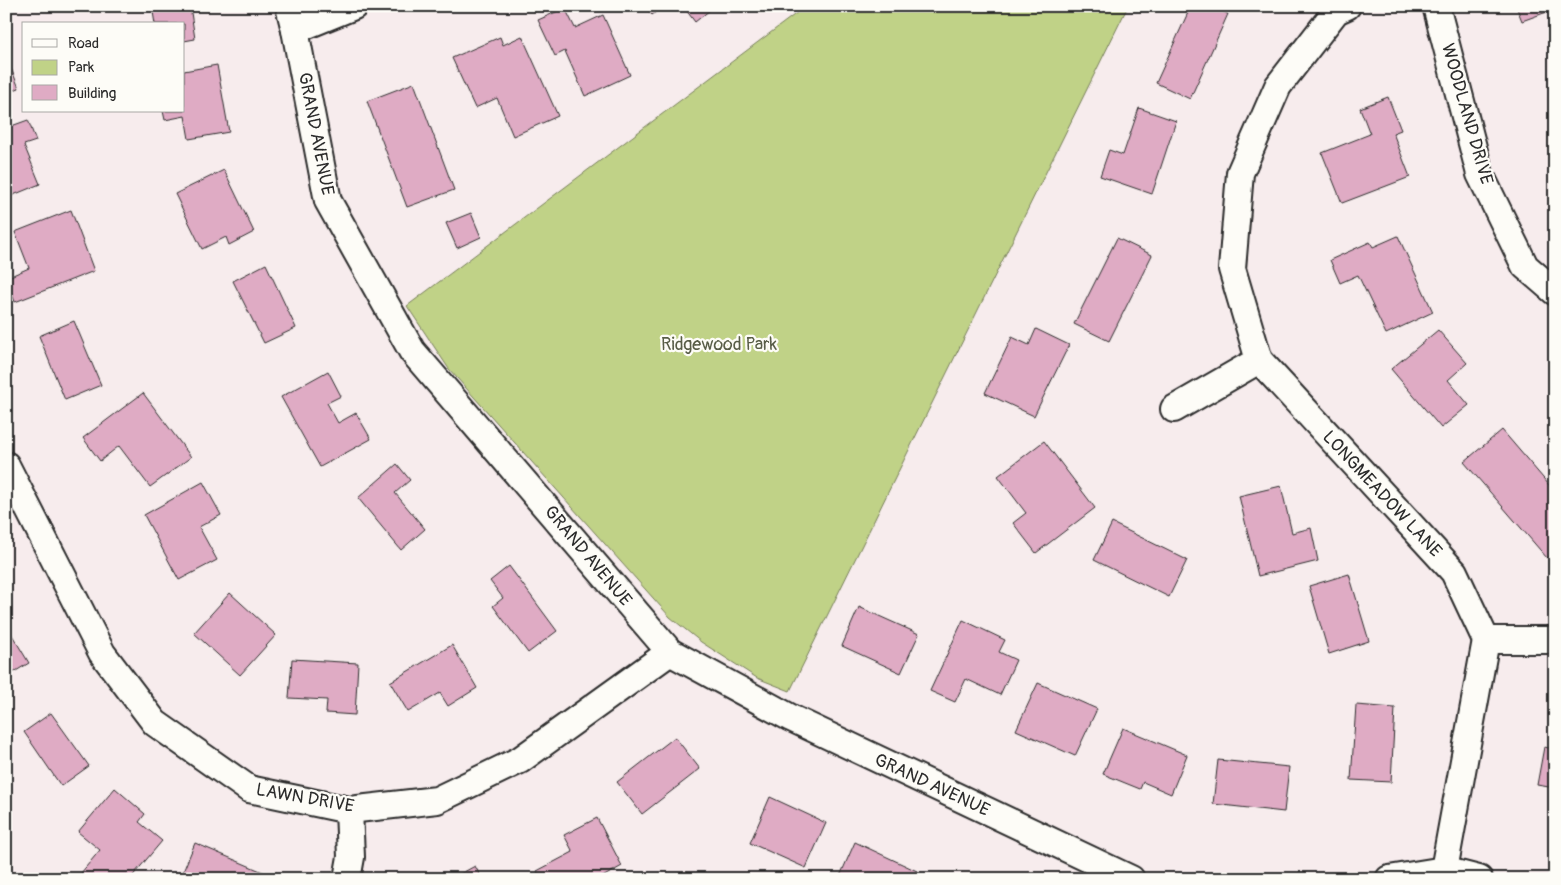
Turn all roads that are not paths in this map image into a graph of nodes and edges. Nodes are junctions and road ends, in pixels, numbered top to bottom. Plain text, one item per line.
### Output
1 (354, 6) edge
2 (1348, 6) edge
3 (1436, 6) edge
4 (292, 18) edge
5 (1555, 292) edge
6 (1258, 360) junction
7 (1174, 410) dead end
8 (6, 464) edge
9 (1486, 640) junction
10 (1555, 640) edge
11 (670, 652) junction
12 (349, 810) junction
13 (1444, 870) junction
14 (347, 879) edge
15 (1131, 879) edge
16 (1390, 879) edge
17 (1479, 879) edge

1 - 4 street
2 - 6 street, LONGMEADOW LANE
3 - 5 street, WOODLAND DRIVE
4 - 11 street, GRAND AVENUE
6 - 7 street
6 - 9 street, LONGMEADOW LANE
8 - 12 street, LAWN DRIVE
9 - 10 street
9 - 13 street
11 - 12 street, LAWN DRIVE
11 - 15 street, GRAND AVENUE
12 - 14 street
13 - 16 street
13 - 17 street

